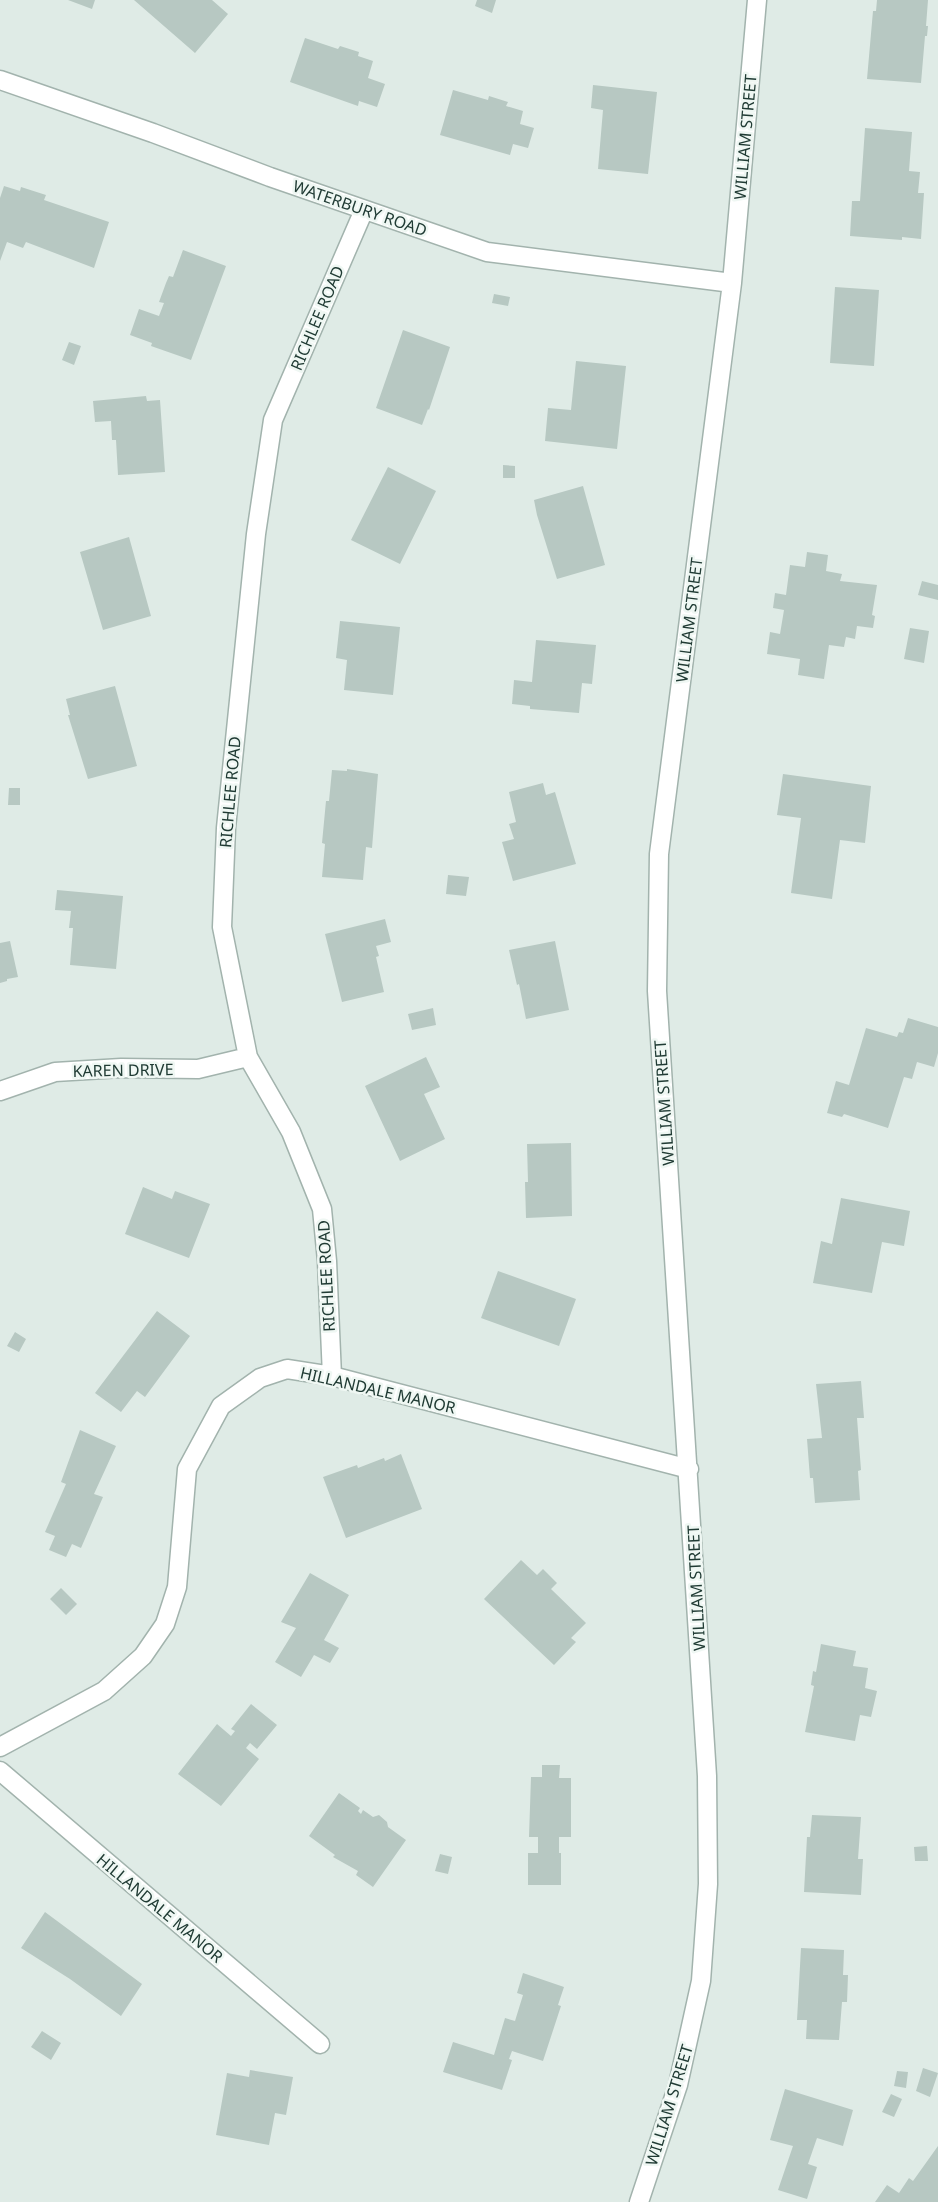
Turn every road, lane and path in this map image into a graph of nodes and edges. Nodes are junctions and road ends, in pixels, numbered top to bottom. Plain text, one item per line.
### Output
1 (757, 0) edge
2 (0, 80) edge
3 (364, 210) junction
4 (732, 283) junction
5 (248, 1057) junction
6 (0, 1091) edge
7 (332, 1376) junction
8 (689, 1469) junction
9 (0, 1747) edge
10 (0, 1771) edge
11 (320, 2044) dead end
12 (639, 2202) edge

1 - 4 street, WILLIAM STREET
2 - 3 street, WATERBURY ROAD
3 - 4 street, WATERBURY ROAD
3 - 5 street, RICHLEE ROAD
4 - 8 street, WILLIAM STREET
5 - 6 street, KAREN DRIVE
5 - 7 street, RICHLEE ROAD
7 - 8 street, HILLANDALE MANOR
7 - 9 street, HILLANDALE MANOR
8 - 12 street, WILLIAM STREET
10 - 11 street, HILLANDALE MANOR

